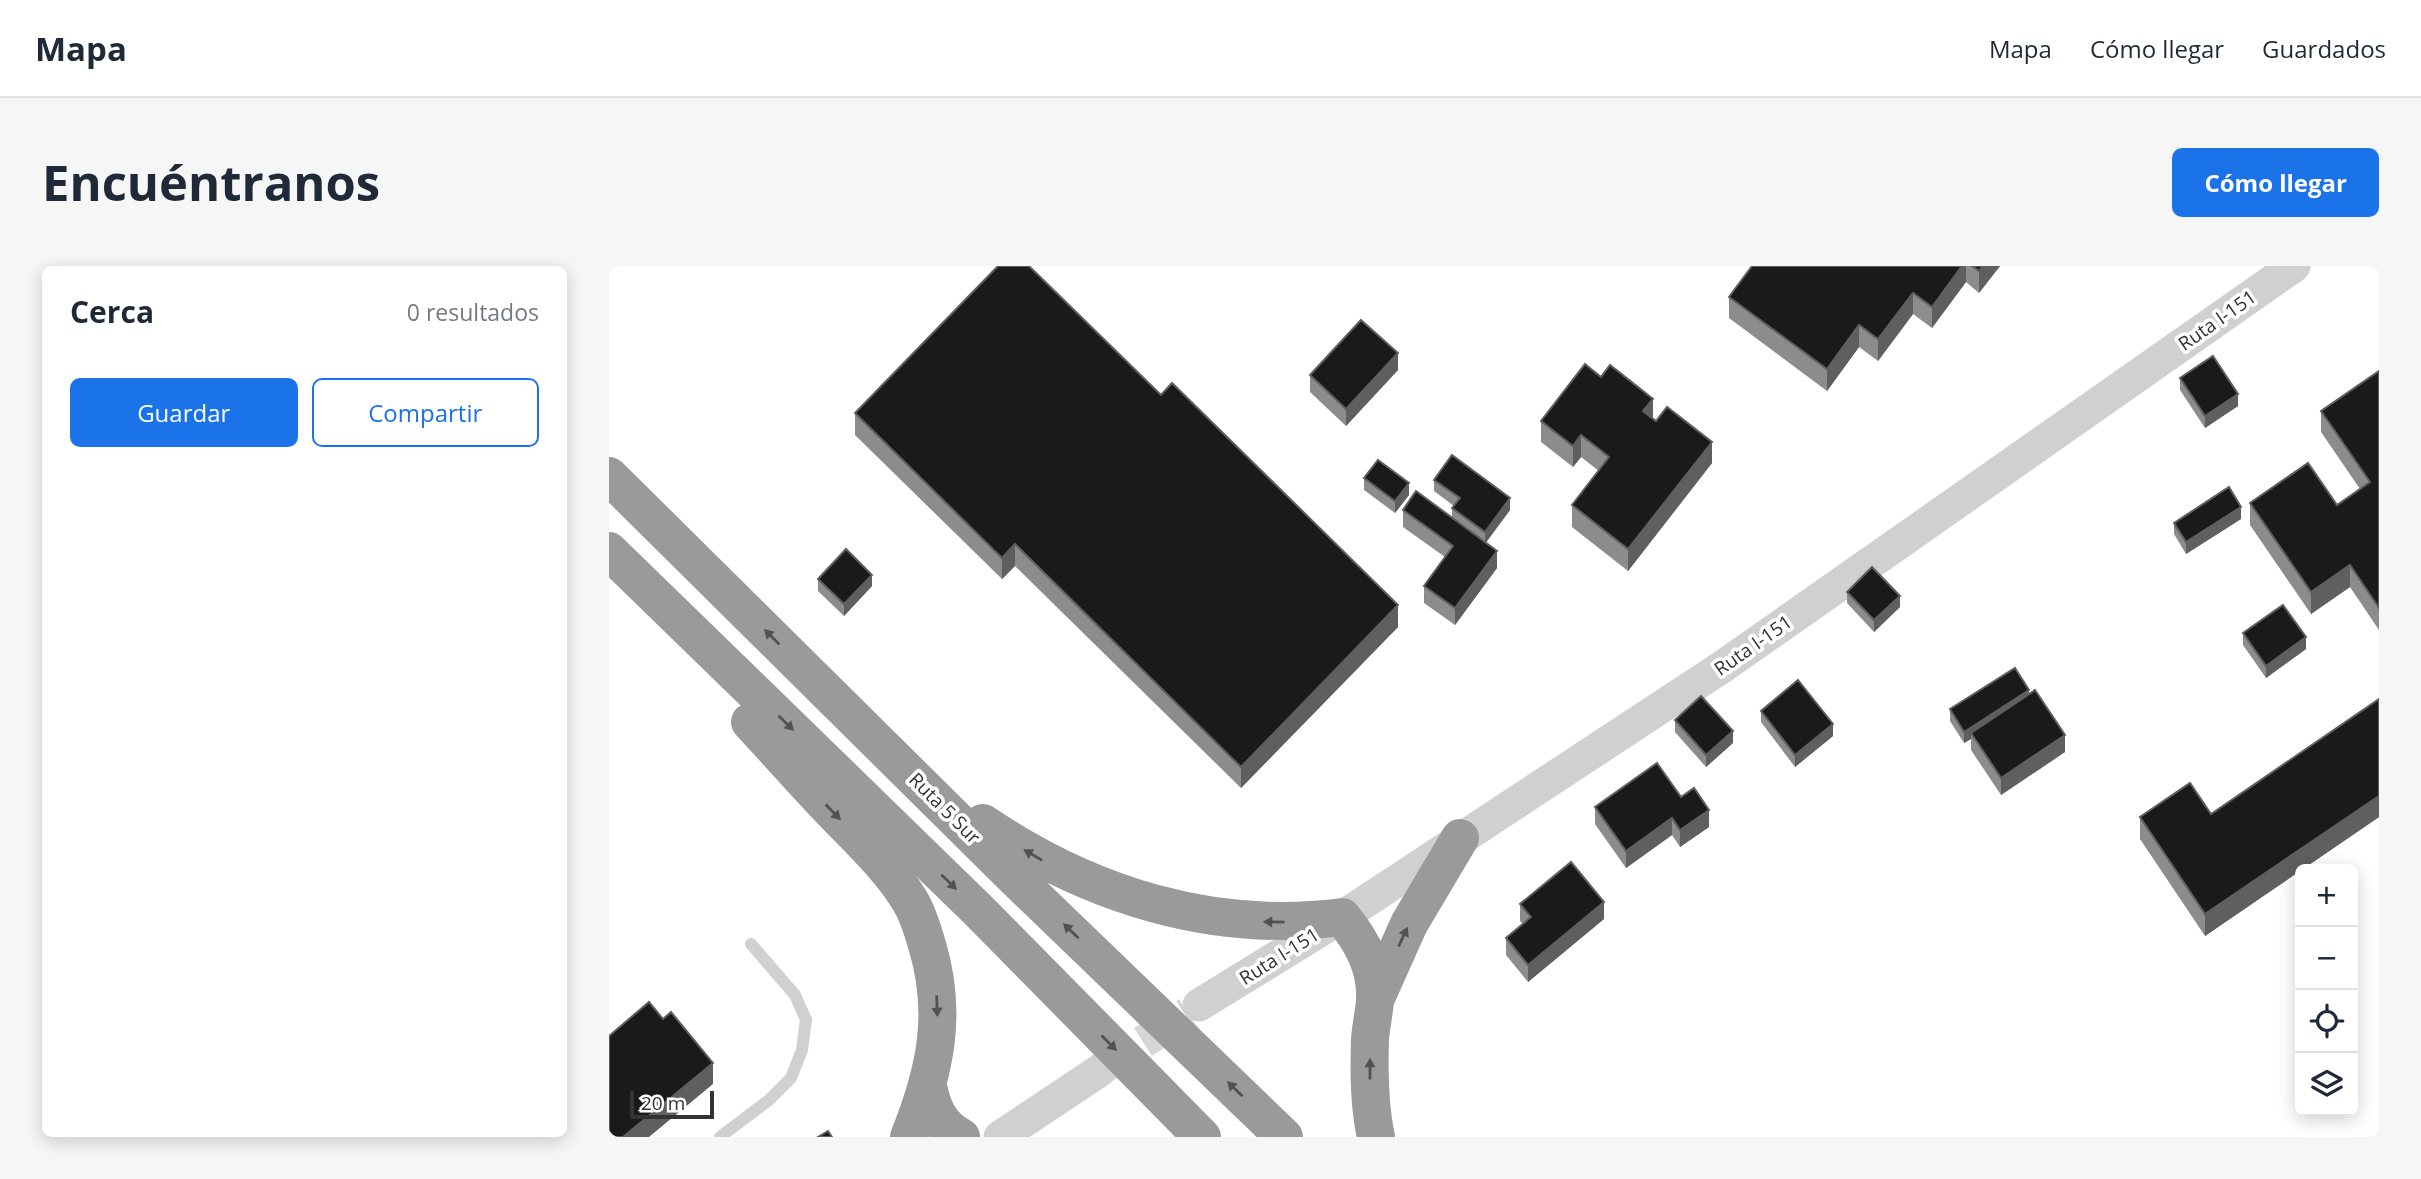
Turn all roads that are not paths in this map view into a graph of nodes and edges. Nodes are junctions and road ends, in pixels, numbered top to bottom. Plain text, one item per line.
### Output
1 (2294, 266) edge
2 (609, 476) edge
3 (609, 551) edge
4 (649, 590) junction
5 (908, 771) junction
6 (1460, 838) junction
7 (1342, 917) junction
8 (751, 944) dead end
9 (1375, 1000) junction
10 (1199, 1005) tunnel mouth
11 (1099, 1071) tunnel mouth
12 (929, 1086) junction
13 (720, 1137) edge
14 (909, 1137) edge
15 (961, 1137) edge
16 (1000, 1137) edge
17 (1202, 1137) edge
18 (1284, 1137) edge
19 (1376, 1137) edge

1 - 6 street, Ruta I-151
5 -> 2 highway, Ruta 5 Sur
3 - 4 highway
4 -> 12 highway
4 -> 17 highway
7 -> 5 highway
18 -> 5 highway, Ruta 5 Sur
6 - 7 street, Ruta I-151
9 -> 6 highway
7 - 9 highway
7 - 10 street, Ruta I-151
8 - 13 lane
19 -> 9 highway
11 - 16 street
12 - 14 highway
12 - 15 highway

